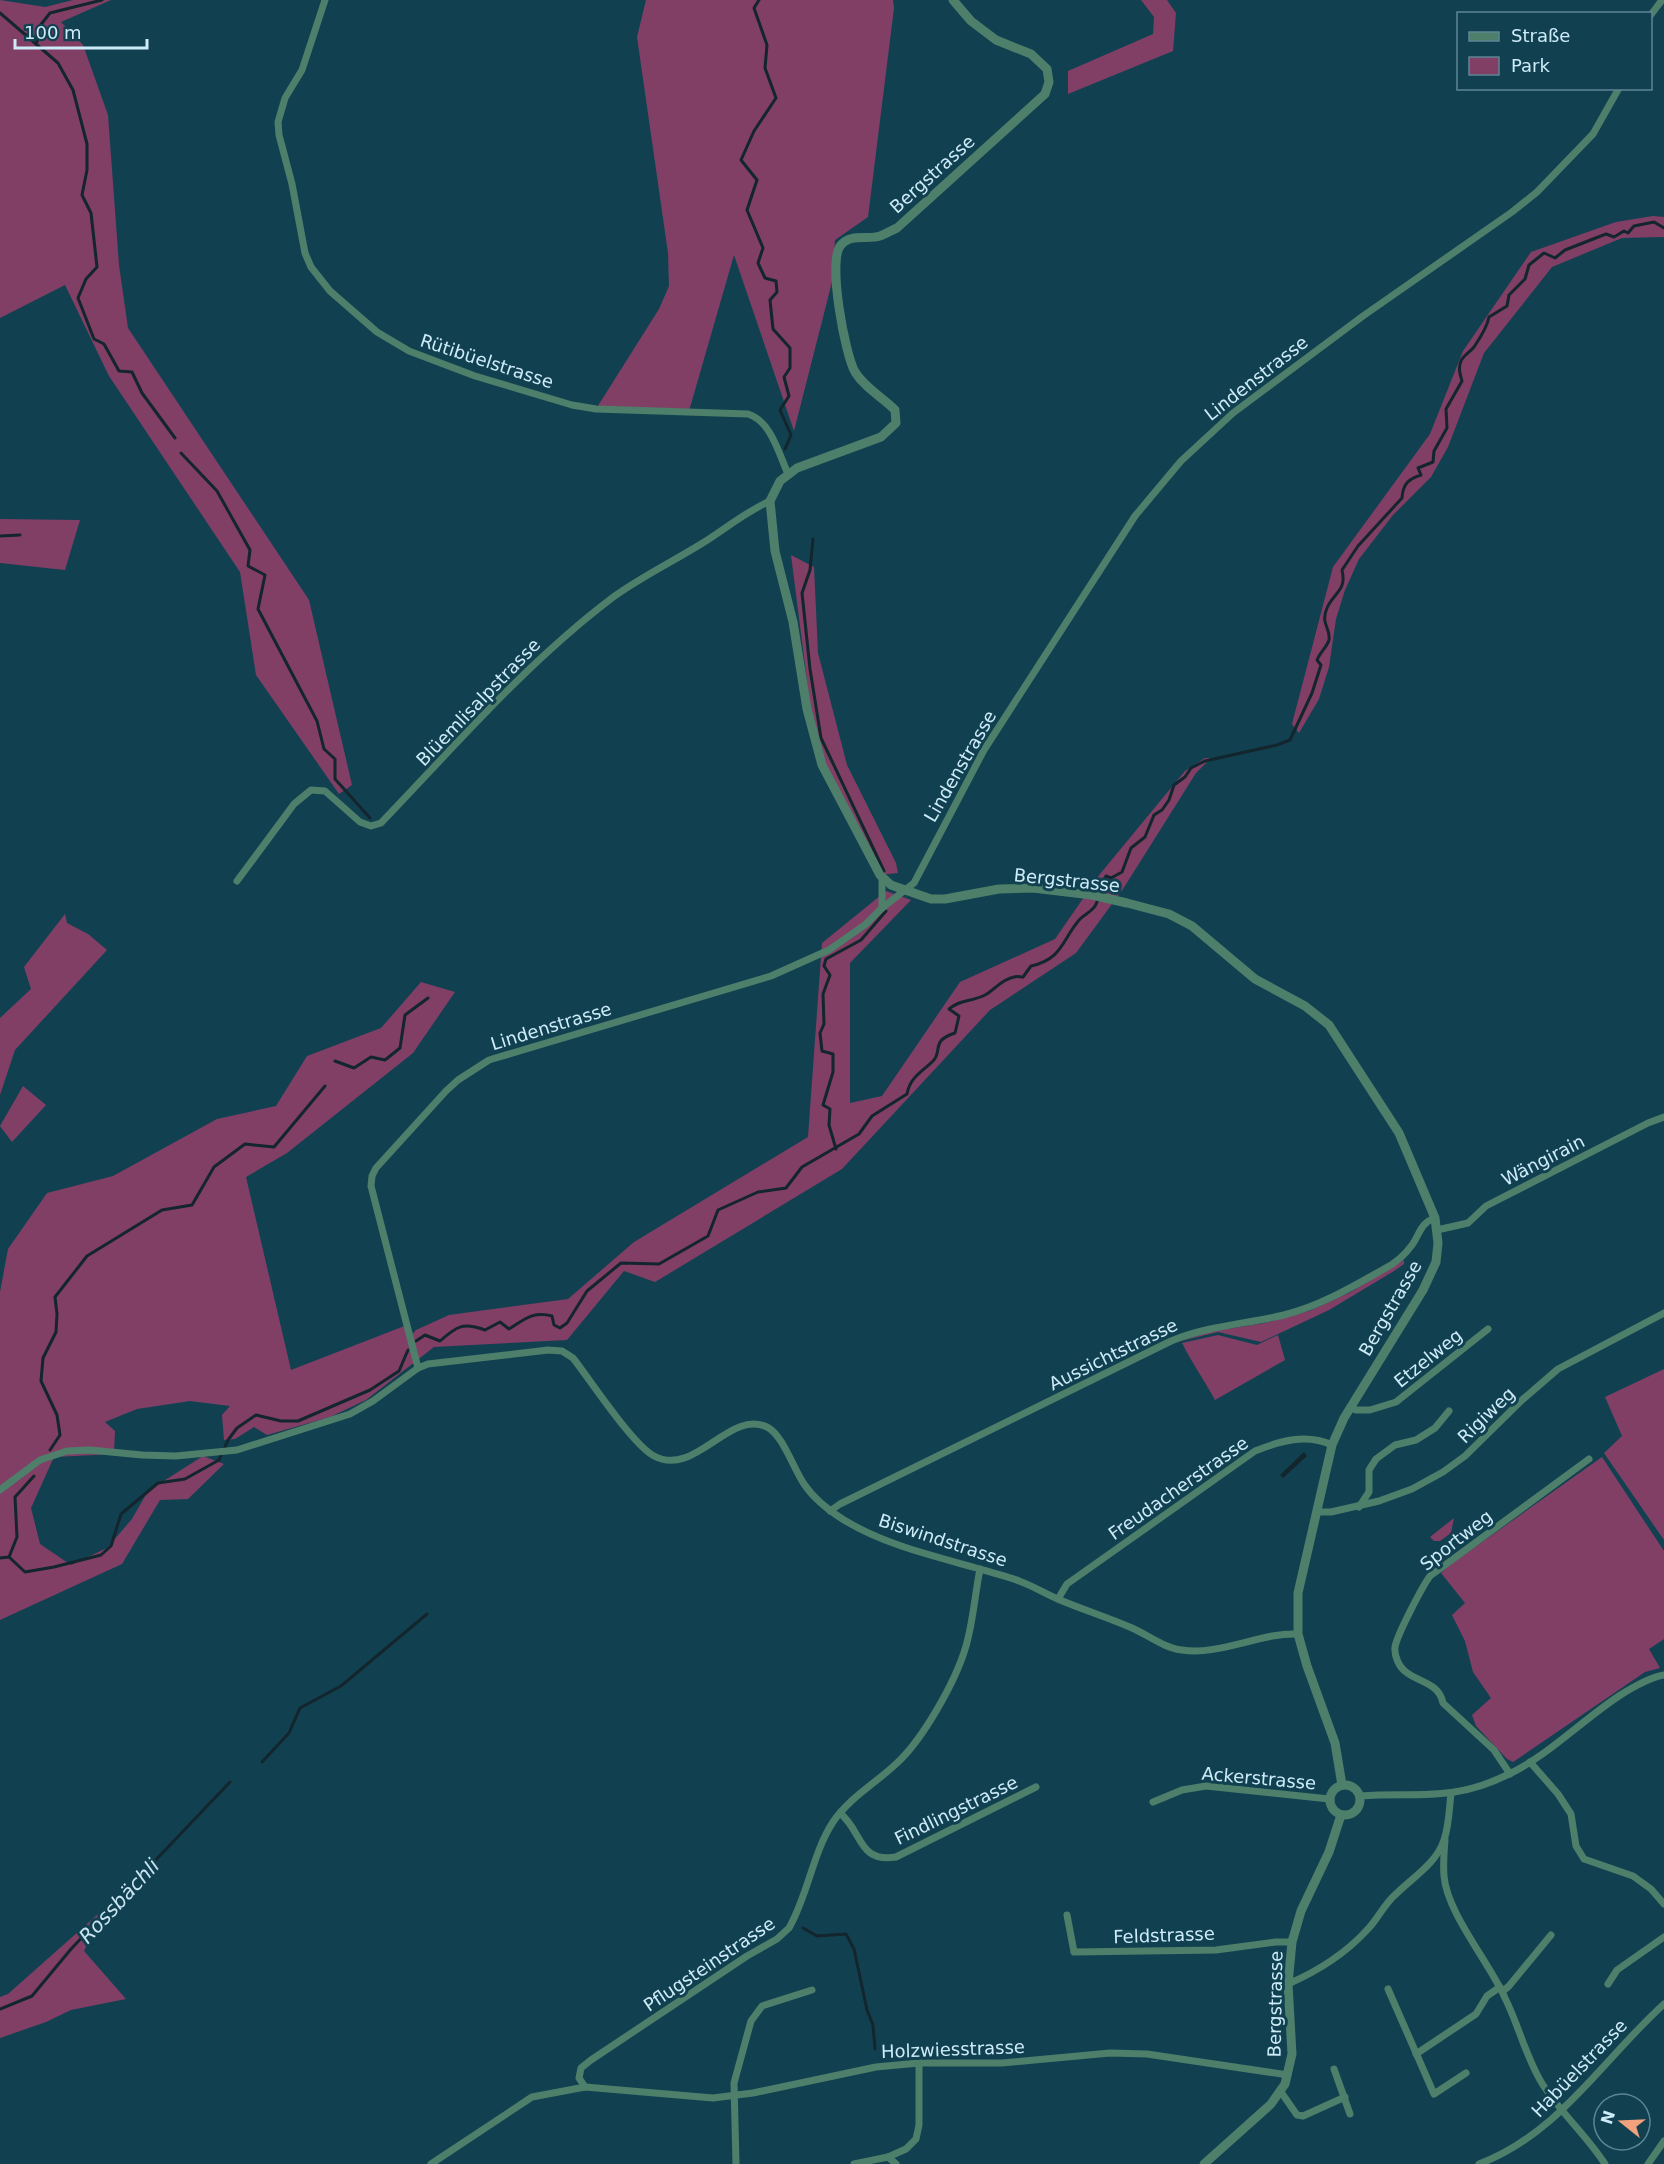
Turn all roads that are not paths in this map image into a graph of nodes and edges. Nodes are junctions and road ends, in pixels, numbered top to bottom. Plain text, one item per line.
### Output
1 (325, 0) edge
2 (953, 0) edge
3 (1662, 0) edge
4 (1652, 13) edge
5 (1618, 90) edge
6 (788, 474) junction
7 (770, 501) junction
8 (882, 878) junction
9 (237, 881) dead end
10 (905, 891) junction
11 (882, 908) junction
12 (1664, 1117) edge
13 (1435, 1218) junction
14 (1437, 1230) junction
15 (1664, 1313) edge
16 (1488, 1329) dead end
17 (418, 1368) junction
18 (1350, 1407) junction
19 (1449, 1411) dead end
20 (1332, 1445) junction
21 (1589, 1459) dead end
22 (0, 1490) edge
23 (1359, 1507) junction
24 (830, 1511) junction
25 (1317, 1512) junction
26 (980, 1569) junction
27 (1058, 1599) junction
28 (1298, 1634) junction
29 (1664, 1675) edge
30 (1530, 1762) junction
31 (1509, 1774) junction
32 (1342, 1785) junction
33 (1036, 1787) dead end
34 (1451, 1794) junction
35 (1360, 1797) junction
36 (1329, 1799) junction
37 (1153, 1802) dead end
38 (840, 1813) junction
39 (1341, 1815) junction
40 (1445, 1840) junction
41 (1664, 1904) edge
42 (1067, 1915) dead end
43 (1551, 1935) dead end
44 (1664, 1937) edge
45 (1292, 1942) junction
46 (1288, 1984) junction
47 (1608, 1984) dead end
48 (1388, 1989) dead end
49 (1501, 1989) junction
50 (812, 1990) dead end
51 (1664, 2004) edge
52 (1416, 2054) junction
53 (919, 2063) junction
54 (1334, 2069) dead end
55 (1466, 2073) dead end
56 (1288, 2075) junction
57 (585, 2087) junction
58 (1281, 2092) junction
59 (735, 2094) junction
60 (1344, 2097) junction
61 (1564, 2110) junction
62 (1350, 2114) dead end
63 (1664, 2141) edge
64 (888, 2157) junction
65 (431, 2164) edge
66 (736, 2164) edge
67 (854, 2164) edge
68 (896, 2164) edge
69 (1204, 2164) edge
70 (1479, 2164) edge
71 (1605, 2164) edge
72 (1648, 2164) edge

1 - 6 street, Rütibüelstrasse
2 - 6 street, Bergstrasse
3 - 4 street
5 - 10 street, Lindenstrasse
6 - 7 street, Bergstrasse
7 - 8 street
7 - 9 street, Blüemlisalpstrasse
8 - 10 street, Bergstrasse
8 - 11 street
10 - 11 street, Lindenstrasse
10 - 13 street, Bergstrasse
11 - 17 street, Lindenstrasse
12 - 14 street, Wängirain
13 - 14 street, Bergstrasse
13 - 24 street, Aussichtstrasse
14 - 18 street, Bergstrasse
15 - 23 street, Rigiweg
16 - 18 street, Etzelweg
17 - 22 street
17 - 24 street, Biswindstrasse
18 - 20 street, Bergstrasse
19 - 23 street
20 - 25 street, Bergstrasse
20 - 27 street, Freudacherstrasse
21 - 31 street, Sportweg
23 - 25 street, Rigiweg
24 - 26 street, Biswindstrasse
25 - 28 street, Bergstrasse
26 - 27 street, Biswindstrasse
26 - 38 street, Pflugsteinstrasse
27 - 28 street, Biswindstrasse
28 - 32 street, Bergstrasse
29 - 30 street
30 - 31 street
30 - 41 street
31 - 34 street
32 - 35 street
32 - 36 street
33 - 38 street, Findlingstrasse
34 - 35 street
34 - 40 street
35 - 39 street, Bergstrasse
36 - 37 street, Ackerstrasse
36 - 39 street
38 - 57 street, Pflugsteinstrasse
39 - 45 street, Bergstrasse
40 - 46 street
40 - 49 street
42 - 45 street, Feldstrasse
43 - 49 street
44 - 47 street
45 - 46 street, Bergstrasse
46 - 56 street, Bergstrasse
48 - 52 street
49 - 52 street
49 - 61 street
50 - 59 street
51 - 61 street, Habüelstrasse
52 - 55 street
53 - 56 street, Holzwiesstrasse
53 - 59 street, Holzwiesstrasse
53 - 64 street
54 - 60 street
56 - 58 street, Bergstrasse
57 - 59 street, Holzwiesstrasse
57 - 65 street
58 - 60 street
58 - 69 street, Bergstrasse
59 - 66 street
60 - 62 street
61 - 70 street, Habüelstrasse
61 - 71 street
63 - 72 street
64 - 67 street
64 - 68 street

